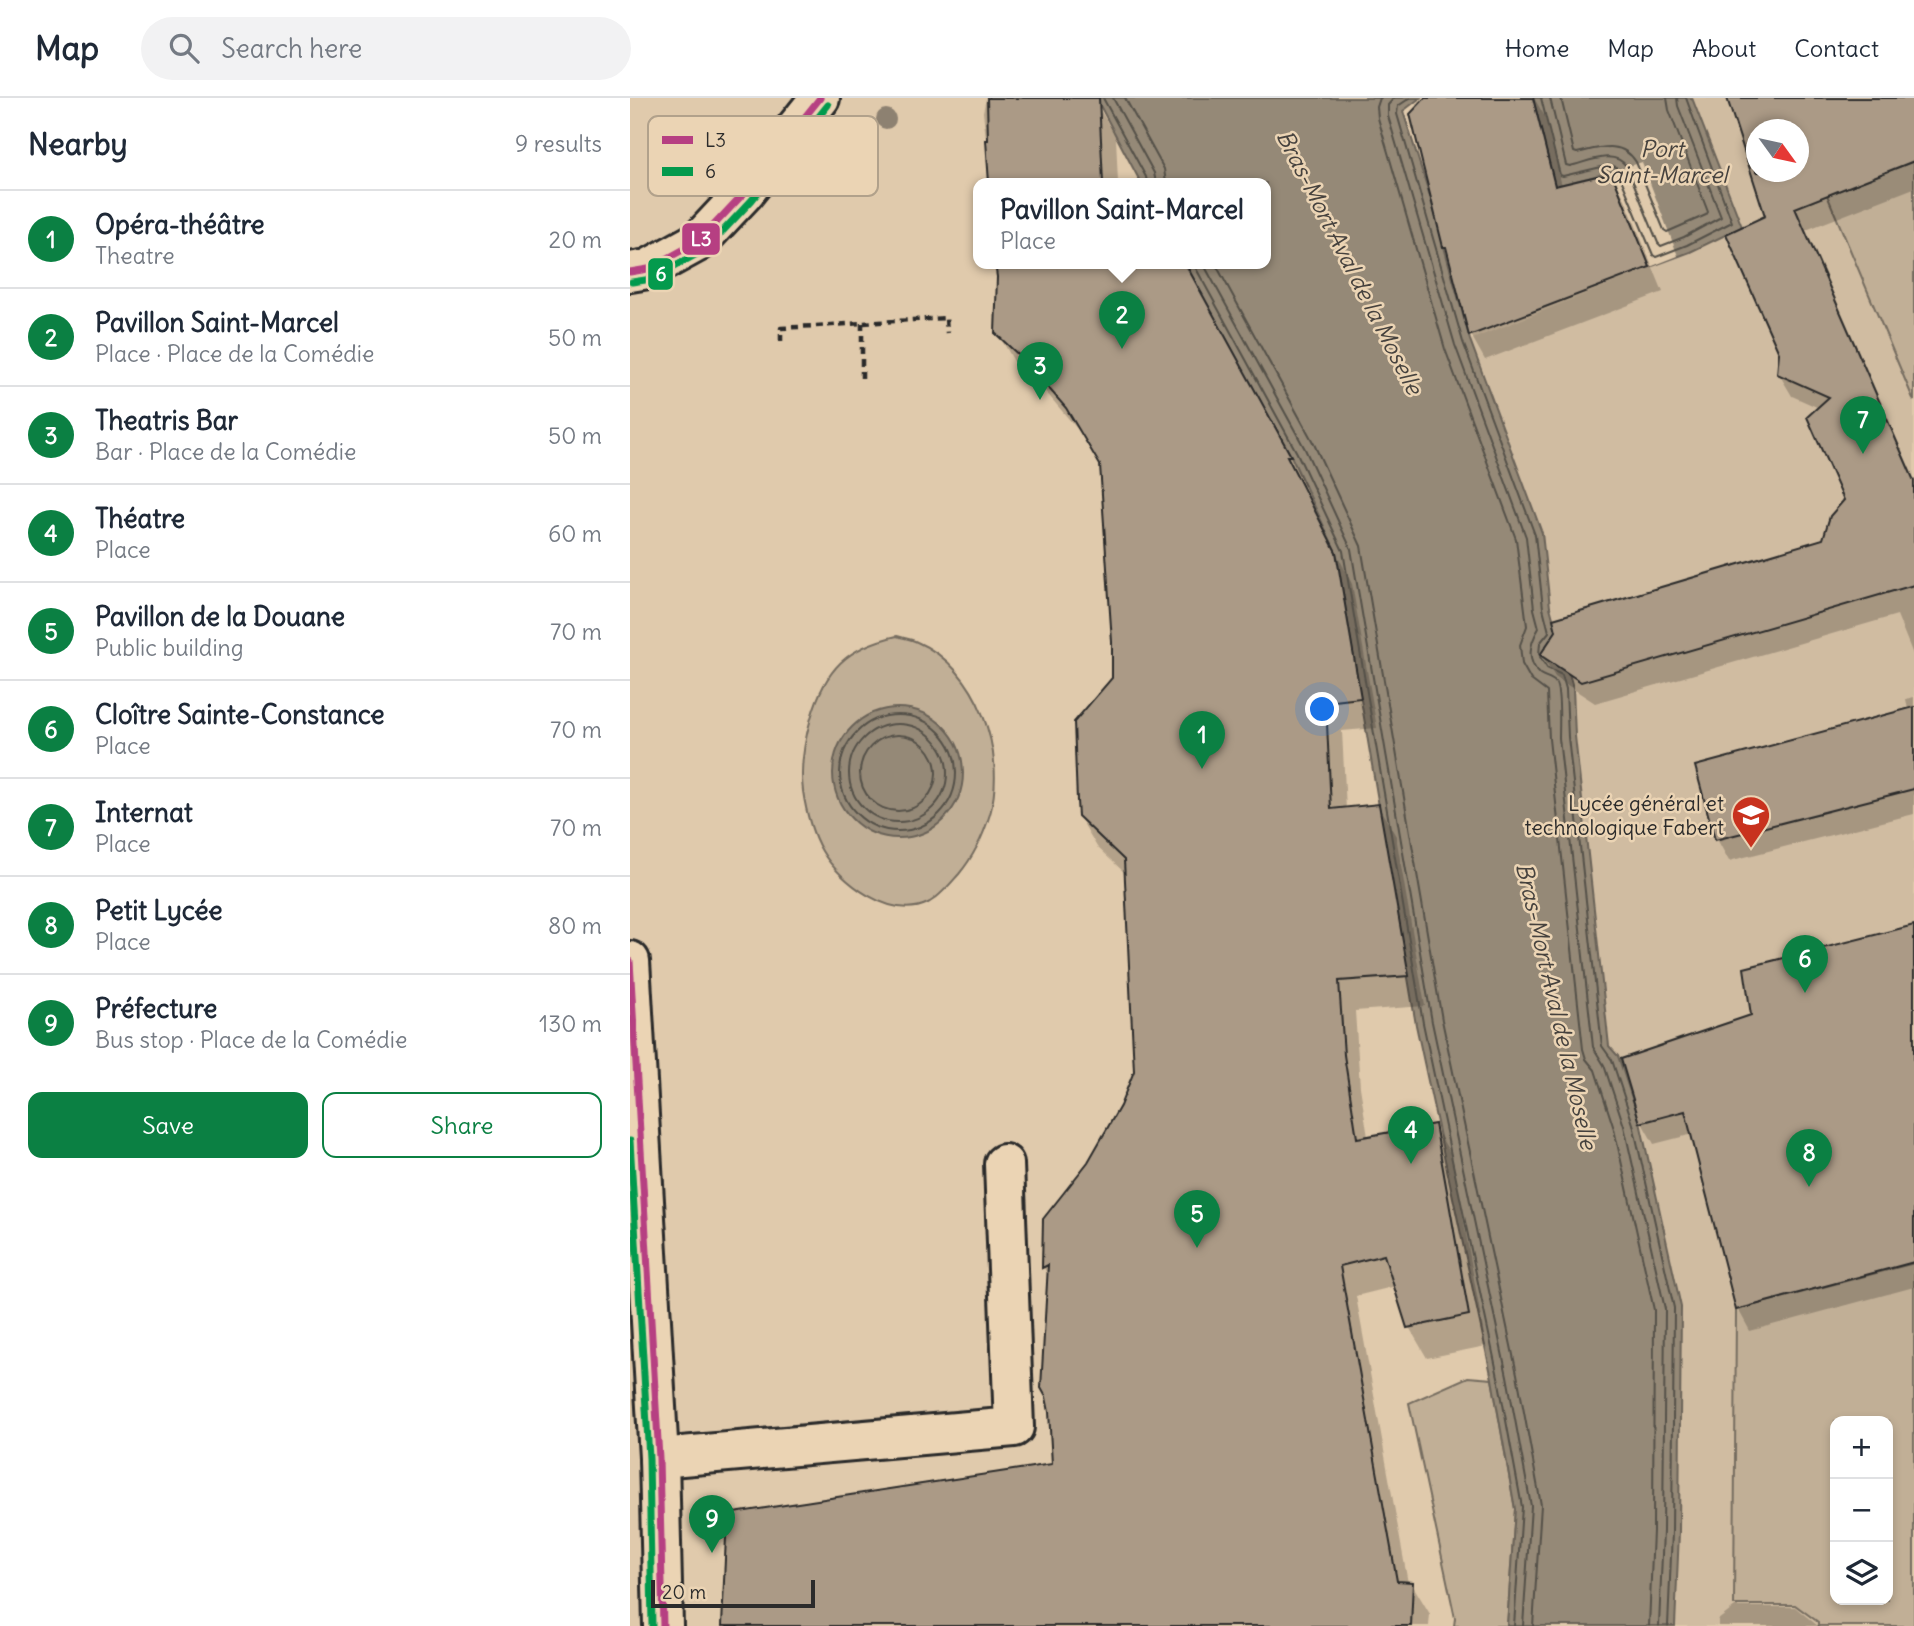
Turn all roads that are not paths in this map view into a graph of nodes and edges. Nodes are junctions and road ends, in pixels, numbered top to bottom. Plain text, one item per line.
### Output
1 (820, 98) edge
2 (806, 116) edge
3 (741, 196) edge
4 (630, 272) edge
5 (630, 961) edge
6 (1004, 1164) dead end
7 (659, 1458) junction
8 (663, 1626) edge

1 - 2 street
3 - 4 street
5 - 7 street
6 - 7 street
7 - 8 street

